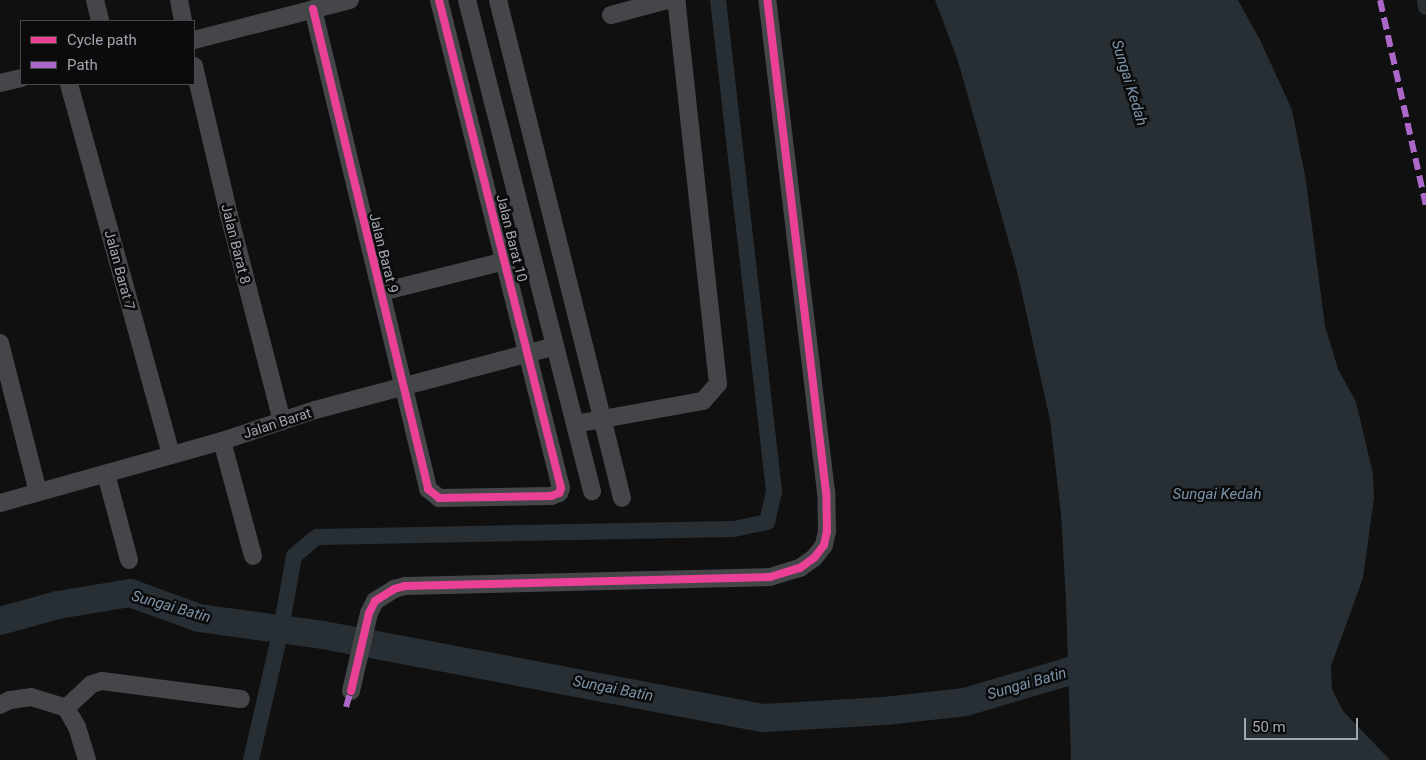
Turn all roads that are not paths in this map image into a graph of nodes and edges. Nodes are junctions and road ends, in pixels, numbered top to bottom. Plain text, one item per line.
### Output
1 (95, 0) edge
2 (179, 0) edge
3 (350, 0) edge
4 (439, 0) edge
5 (467, 0) edge
6 (498, 0) edge
7 (668, 0) edge
8 (767, 0) edge
9 (323, 5) edge
10 (611, 15) dead end
11 (100, 20) edge
12 (184, 20) edge
13 (195, 40) edge
14 (195, 70) edge
15 (20, 78) edge
16 (0, 83) edge
17 (69, 85) edge
18 (505, 261) junction
19 (381, 292) junction
20 (0, 343) edge
21 (555, 346) junction
22 (528, 354) junction
23 (404, 387) junction
24 (602, 418) junction
25 (282, 421) junction
26 (575, 424) junction
27 (222, 441) junction
28 (171, 455) junction
29 (106, 474) junction
30 (592, 491) dead end
31 (38, 492) junction
32 (440, 498) joint
33 (622, 498) dead end
34 (0, 503) edge
35 (253, 556) dead end
36 (129, 560) dead end
37 (351, 691) dead end
38 (241, 699) dead end
39 (0, 705) edge
40 (66, 708) junction
41 (87, 760) edge

1 - 11 street
2 - 12 street
3 - 9 street
4 - 18 street, Jalan Barat 10
5 - 21 street
6 - 24 street
7 - 10 street
7 - 24 street
8 - 37 street
9 - 13 street
9 - 19 street, Jalan Barat 9
14 - 25 street, Jalan Barat 8
15 - 16 street
17 - 28 street, Jalan Barat 7
18 - 19 street
18 - 22 street, Jalan Barat 10
19 - 23 street, Jalan Barat 9
20 - 31 street
21 - 22 street, Jalan Barat
21 - 26 street
22 - 23 street, Jalan Barat
22 - 32 street, Jalan Barat 10
23 - 25 street, Jalan Barat
23 - 32 street, Jalan Barat 9
24 - 26 street
24 - 33 street
25 - 27 street, Jalan Barat
26 - 30 street
27 - 28 street, Jalan Barat
27 - 35 street
28 - 29 street, Jalan Barat
29 - 31 street, Jalan Barat
29 - 36 street
31 - 34 street, Jalan Barat
38 - 40 street
39 - 40 street
40 - 41 street

